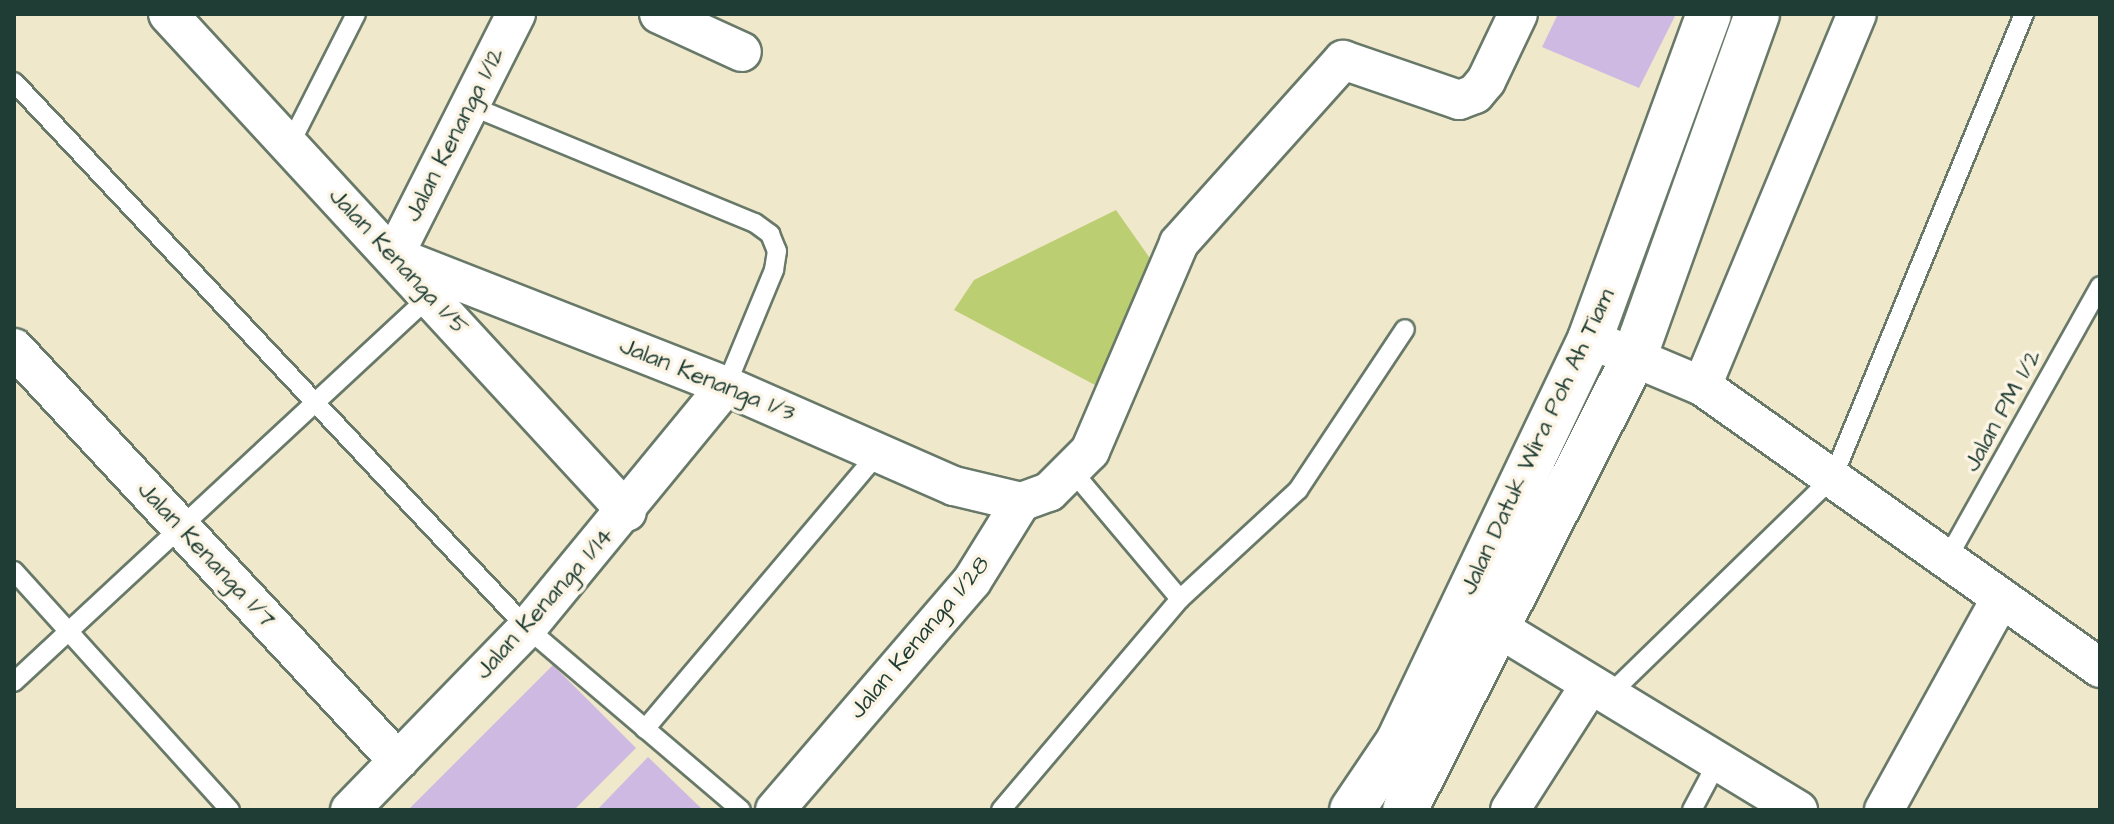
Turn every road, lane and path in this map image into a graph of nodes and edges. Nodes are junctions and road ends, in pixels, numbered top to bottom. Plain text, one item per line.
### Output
1 (168, 14) edge
2 (356, 14) edge
3 (516, 14) edge
4 (659, 14) edge
5 (1518, 14) edge
6 (1709, 14) edge
7 (1757, 14) edge
8 (1857, 14) edge
9 (2024, 14) edge
10 (742, 52) dead end
11 (14, 82) edge
12 (471, 106) junction
13 (289, 146) junction
14 (394, 256) junction
15 (2100, 286) edge
16 (430, 296) junction
17 (1405, 329) dead end
18 (1590, 339) junction
19 (14, 348) edge
20 (1635, 355) junction
21 (726, 386) junction
22 (1702, 386) junction
23 (316, 403) junction
24 (880, 451) junction
25 (1073, 472) junction
26 (1833, 477) junction
27 (1021, 502) junction
28 (627, 512) junction
29 (180, 528) junction
30 (1947, 559) junction
31 (14, 571) edge
32 (2001, 598) junction
33 (1180, 599) junction
34 (527, 628) junction
35 (1500, 629) junction
36 (70, 631) junction
37 (2100, 668) edge
38 (14, 682) edge
39 (1599, 691) junction
40 (645, 729) junction
41 (398, 761) junction
42 (1717, 763) junction
43 (1888, 809) edge
44 (230, 810) edge
45 (350, 810) edge
46 (741, 810) edge
47 (775, 810) edge
48 (1001, 810) edge
49 (1352, 810) edge
50 (1405, 810) edge
51 (1510, 810) edge
52 (1692, 810) edge
53 (1798, 810) edge

1 - 13 street, Jalan Kenanga 1/5
2 - 13 lane
3 - 12 street, Jalan Kenanga 1/12
4 - 10 street
5 - 25 street
6 - 18 street, Jalan Datuk Wira Poh Ah Tiam
7 - 20 street, Jalan Datuk Wira Poh Ah Tiam
8 - 22 street
9 - 26 lane
11 - 23 lane
12 - 14 street, Jalan Kenanga 1/12
12 - 21 lane
13 - 14 street, Jalan Kenanga 1/5
14 - 16 street, Jalan Kenanga 1/5
14 - 21 street, Jalan Kenanga 1/3
15 - 30 lane, Jalan PM 1/2
16 - 23 lane
16 - 28 street, Jalan Kenanga 1/5
17 - 33 lane
18 - 20 street
18 - 49 street, Jalan Datuk Wira Poh Ah Tiam
19 - 29 street, Jalan Kenanga 1/7
20 - 22 street
20 - 35 street, Jalan Datuk Wira Poh Ah Tiam
21 - 24 street, Jalan Kenanga 1/3
21 - 28 street, Jalan Kenanga 1/14
22 - 26 street
23 - 29 lane
23 - 34 lane
24 - 27 street, Jalan Kenanga 1/3
24 - 40 lane
25 - 27 street
25 - 33 lane
26 - 30 street
26 - 39 lane
27 - 47 street, Jalan Kenanga 1/28
28 - 34 street, Jalan Kenanga 1/14
29 - 36 lane
29 - 41 street, Jalan Kenanga 1/7
30 - 32 street
31 - 36 lane
32 - 37 street
32 - 43 street
33 - 48 lane
34 - 40 lane
34 - 41 street, Jalan Kenanga 1/14
35 - 39 street
35 - 50 street, Jalan Datuk Wira Poh Ah Tiam
36 - 38 lane
36 - 44 lane
39 - 42 street
39 - 51 street
40 - 46 lane
41 - 45 street, Jalan Kenanga 1/14
42 - 52 lane
42 - 53 street

